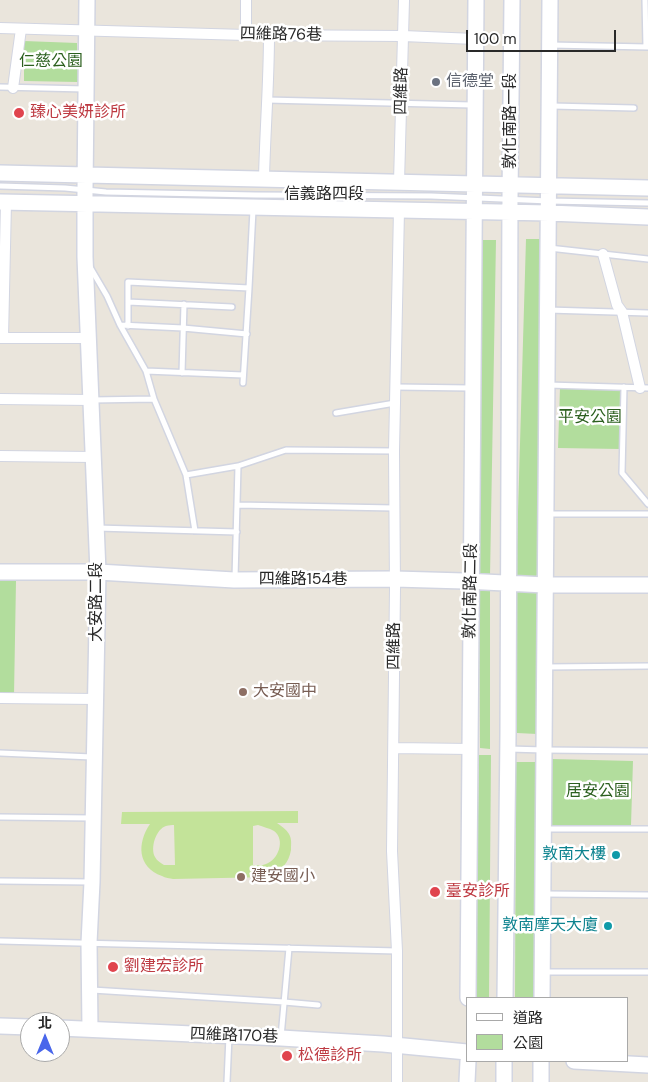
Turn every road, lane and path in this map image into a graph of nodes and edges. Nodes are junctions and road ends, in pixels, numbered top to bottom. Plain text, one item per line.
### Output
1 (87, 0) edge
2 (246, 0) edge
3 (404, 0) edge
4 (476, 0) edge
5 (512, 0) edge
6 (550, 0) edge
7 (645, 0) edge
8 (0, 28) edge
9 (20, 29) junction
10 (87, 31) junction
11 (246, 35) junction
12 (269, 36) junction
13 (403, 36) junction
14 (475, 39) junction
15 (550, 45) junction
16 (647, 47) edge
17 (0, 87) edge
18 (13, 88) junction
19 (86, 89) junction
20 (267, 100) junction
21 (402, 103) junction
22 (475, 105) junction
23 (549, 106) junction
24 (634, 108) dead end
25 (0, 173) edge
26 (264, 179) junction
27 (399, 182) junction
28 (0, 186) edge
29 (648, 188) edge
30 (85, 189) junction
31 (475, 198) junction
32 (510, 199) junction
33 (549, 200) junction
34 (3, 202) edge
35 (648, 203) edge
36 (253, 207) junction
37 (398, 210) junction
38 (648, 217) edge
39 (548, 248) junction
40 (604, 254) junction
41 (85, 257) junction
42 (648, 259) edge
43 (2, 283) edge
44 (249, 288) junction
45 (128, 302) junction
46 (184, 304) junction
47 (232, 307) dead end
48 (548, 310) junction
49 (622, 312) junction
50 (648, 313) edge
51 (120, 325) junction
52 (128, 326) junction
53 (183, 328) junction
54 (246, 334) junction
55 (2, 338) edge
56 (89, 338) junction
57 (146, 371) junction
58 (182, 373) junction
59 (243, 376) junction
60 (243, 383) dead end
61 (547, 385) junction
62 (396, 387) junction
63 (624, 387) junction
64 (473, 388) junction
65 (644, 388) edge
66 (0, 399) edge
67 (154, 399) junction
68 (92, 400) junction
69 (395, 403) junction
70 (336, 413) dead end
71 (394, 451) junction
72 (0, 456) edge
73 (94, 457) junction
74 (238, 466) junction
75 (186, 474) junction
76 (648, 504) edge
77 (237, 505) junction
78 (394, 508) junction
79 (546, 514) junction
80 (648, 514) edge
81 (96, 528) junction
82 (195, 531) junction
83 (237, 532) junction
84 (0, 572) edge
85 (98, 572) junction
86 (395, 579) junction
87 (234, 580) junction
88 (472, 582) junction
89 (509, 584) junction
90 (545, 585) junction
91 (648, 585) edge
92 (648, 666) edge
93 (545, 667) junction
94 (0, 698) edge
95 (96, 700) junction
96 (394, 748) junction
97 (508, 748) junction
98 (470, 749) junction
99 (544, 750) junction
100 (648, 752) edge
101 (0, 753) edge
102 (94, 757) junction
103 (0, 817) edge
104 (93, 818) junction
105 (543, 829) junction
106 (648, 829) edge
107 (0, 882) edge
108 (92, 882) junction
109 (543, 894) junction
110 (648, 895) edge
111 (0, 942) edge
112 (89, 943) junction
113 (289, 948) junction
114 (397, 951) junction
115 (542, 972) junction
116 (648, 972) edge
117 (90, 990) junction
118 (468, 997) edge
119 (505, 997) edge
120 (542, 997) edge
121 (284, 1002) junction
122 (318, 1006) dead end
123 (0, 1026) edge
124 (20, 1027) edge
125 (70, 1028) edge
126 (90, 1029) junction
127 (229, 1036) junction
128 (281, 1038) junction
129 (397, 1045) junction
130 (466, 1052) edge
131 (468, 1062) edge
132 (504, 1062) edge
133 (541, 1062) edge
134 (592, 1062) edge
135 (648, 1065) edge
136 (226, 1082) edge
137 (397, 1082) edge
138 (468, 1082) edge
139 (504, 1082) edge
140 (541, 1082) edge

1 - 10 main road, 大安路二段
2 - 11 street
3 - 13 street, 四維路
4 - 14 main road
5 - 32 main road, 敦化南路一段
6 - 15 main road
7 - 16 lane
8 - 9 street, 四維路76巷
9 - 10 street, 四維路76巷
9 - 18 street
10 - 11 street, 四維路76巷
10 - 19 main road, 大安路二段
11 - 12 street, 四維路76巷
12 - 13 street, 四維路76巷
12 - 20 street
13 - 14 street, 四維路76巷
13 - 21 street, 四維路
14 - 22 main road
15 - 16 lane
15 - 23 main road
17 - 18 lane
18 - 19 lane
19 - 30 main road, 大安路二段
20 - 21 lane
20 - 26 street
21 - 22 lane
21 - 27 street, 四維路
22 - 31 main road
23 - 24 lane
23 - 33 main road
25 - 30 main road, 信義路四段
26 - 27 main road, 信義路四段
26 - 30 main road, 信義路四段
27 - 31 main road, 信義路四段
28 - 30 lane, 信義路四段
29 - 33 main road, 信義路四段
30 - 31 lane, 信義路四段
30 - 34 main road, 信義路四段
30 - 36 main road, 信義路四段
30 - 41 main road, 大安路二段
31 - 32 main road, 信義路四段
31 - 32 main road, 信義路四段
31 - 37 main road, 信義路四段
31 - 64 main road, 敦化南路二段
32 - 33 main road, 信義路四段
32 - 33 main road, 信義路四段
32 - 89 main road
33 - 35 lane, 信義路四段
33 - 38 main road, 信義路四段
33 - 39 main road
34 - 43 street
36 - 37 main road, 信義路四段
36 - 44 lane
37 - 62 street, 四維路
39 - 40 lane
39 - 48 main road
40 - 42 lane
40 - 49 street
41 - 51 lane
41 - 56 main road, 大安路二段
43 - 55 street
44 - 45 lane
44 - 54 lane
45 - 46 lane
45 - 52 lane
46 - 47 lane
46 - 53 lane
48 - 49 lane
48 - 61 main road
49 - 50 lane
49 - 65 street
51 - 52 lane
51 - 57 lane
52 - 53 lane
53 - 54 lane
53 - 58 lane
54 - 59 lane
55 - 56 street
56 - 68 main road, 大安路二段
57 - 58 lane
57 - 67 lane
58 - 59 lane
59 - 60 lane
61 - 63 lane
61 - 79 main road
62 - 64 lane
62 - 69 street, 四維路
63 - 65 lane
63 - 76 lane
64 - 88 main road, 敦化南路二段
66 - 68 street
67 - 68 lane
67 - 75 lane
68 - 73 main road, 大安路二段
69 - 70 lane
69 - 71 street, 四維路
71 - 74 lane
71 - 78 street, 四維路
72 - 73 street
73 - 81 main road, 大安路二段
74 - 75 lane
74 - 77 lane
75 - 82 lane
77 - 78 lane
77 - 83 lane
78 - 86 street, 四維路
79 - 80 lane
79 - 90 main road
81 - 82 lane
81 - 85 main road, 大安路二段
82 - 83 lane
83 - 87 lane
84 - 85 main road, 四維路154巷
85 - 87 main road, 四維路154巷
85 - 95 main road, 大安路二段
86 - 87 main road, 四維路154巷
86 - 88 main road, 四維路154巷
86 - 96 street, 四維路
88 - 89 main road, 四維路154巷
88 - 98 main road, 敦化南路二段
89 - 90 main road, 四維路154巷
89 - 97 main road
90 - 91 main road, 四維路154巷
90 - 93 main road
92 - 93 lane
93 - 99 main road
94 - 95 street
95 - 102 main road, 大安路二段
96 - 98 street
96 - 114 street, 四維路
97 - 99 lane
97 - 119 main road
98 - 118 main road, 敦化南路二段
99 - 100 lane
99 - 105 main road
101 - 102 lane
102 - 104 main road, 大安路二段
103 - 104 lane
104 - 108 main road, 大安路二段
105 - 106 lane
105 - 109 main road
107 - 108 lane
108 - 112 main road, 大安路二段
109 - 110 lane
109 - 115 main road
111 - 112 lane
112 - 113 lane
112 - 117 main road, 大安路二段
113 - 114 lane
113 - 121 lane
114 - 129 street, 四維路
115 - 116 lane
115 - 120 main road
117 - 121 lane
117 - 126 main road, 大安路二段
121 - 122 lane
121 - 128 lane
123 - 124 main road
125 - 126 main road, 四維路170巷
126 - 127 main road, 四維路170巷
127 - 128 main road, 四維路170巷
127 - 136 lane
128 - 129 main road, 四維路170巷
129 - 130 main road, 四維路170巷
129 - 137 street, 四維路
131 - 138 main road
132 - 139 main road
133 - 140 main road
134 - 135 main road

